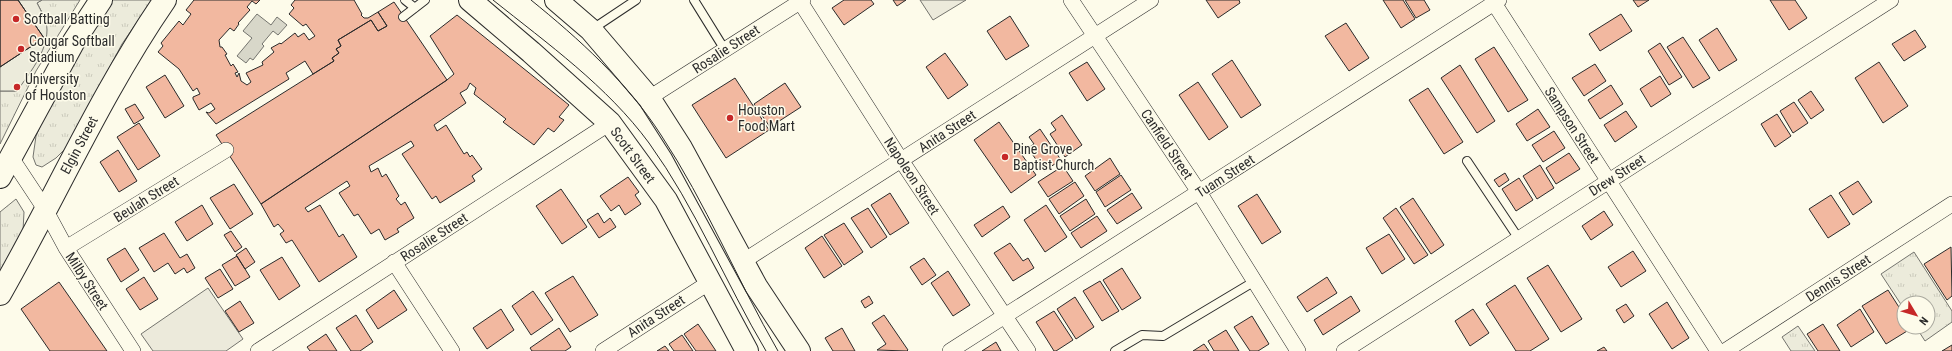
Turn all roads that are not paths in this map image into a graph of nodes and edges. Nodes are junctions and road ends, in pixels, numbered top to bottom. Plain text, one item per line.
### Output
1 (101, 0) edge
2 (165, 0) edge
3 (406, 0) edge
4 (425, 0) edge
5 (470, 0) edge
6 (556, 0) edge
7 (636, 0) edge
8 (694, 0) edge
9 (1072, 0) edge
10 (1151, 0) edge
11 (1891, 0) edge
12 (800, 1) edge
13 (1495, 1) edge
14 (415, 8) junction
15 (403, 17) dead end
16 (591, 30) junction
17 (1094, 36) junction
18 (725, 50) junction
19 (649, 98) junction
20 (610, 123) junction
21 (226, 150) dead end
22 (10, 156) junction
23 (901, 160) junction
24 (1467, 161) dead end
25 (0, 177) edge
26 (1608, 181) junction
27 (1199, 192) junction
28 (1952, 204) edge
29 (45, 209) junction
30 (1519, 239) junction
31 (66, 248) junction
32 (394, 262) junction
33 (742, 262) junction
34 (1254, 281) junction
35 (710, 282) junction
36 (0, 294) edge
37 (1005, 316) junction
38 (133, 351) edge
39 (258, 351) edge
40 (452, 351) edge
41 (602, 351) edge
42 (747, 351) edge
43 (799, 351) edge
44 (950, 351) edge
45 (1028, 351) edge
46 (1115, 351) edge
47 (1298, 351) edge
48 (1344, 351) edge
49 (1718, 351) edge
50 (1725, 351) edge

1 - 22 main road
2 - 29 main road, Elgin Street
3 - 14 lane
4 - 14 lane
5 - 20 main road, Scott Street
6 - 16 main road
7 - 16 lane
8 - 18 lane
9 - 17 street, Canfield Street
10 - 17 street, Anita Street
11 - 26 street, Drew Street
12 - 18 street, Rosalie Street
12 - 23 street, Napoleon Street
13 - 26 street, Sampson Street
13 - 27 street, Tuam Street
14 - 15 lane
16 - 19 main road
17 - 23 street, Anita Street
17 - 27 street, Canfield Street
18 - 19 street, Rosalie Street
19 - 33 main road
20 - 32 street, Rosalie Street
20 - 35 main road, Scott Street
21 - 31 street, Beulah Street
22 - 25 main road
22 - 29 street, Milby Street
23 - 33 street, Anita Street
23 - 37 street, Napoleon Street
24 - 30 lane
26 - 30 street, Drew Street
26 - 49 street, Sampson Street
27 - 34 street, Canfield Street
27 - 37 street, Tuam Street
28 - 50 street, Dennis Street
29 - 31 street, Milby Street
29 - 36 main road, Elgin Street
30 - 48 street, Drew Street
31 - 38 street, Milby Street
32 - 39 street, Rosalie Street
32 - 40 street
33 - 43 main road
34 - 46 lane
34 - 47 street, Canfield Street
35 - 41 street, Anita Street
35 - 42 main road, Scott Street
37 - 44 street, Tuam Street
37 - 45 street, Napoleon Street

